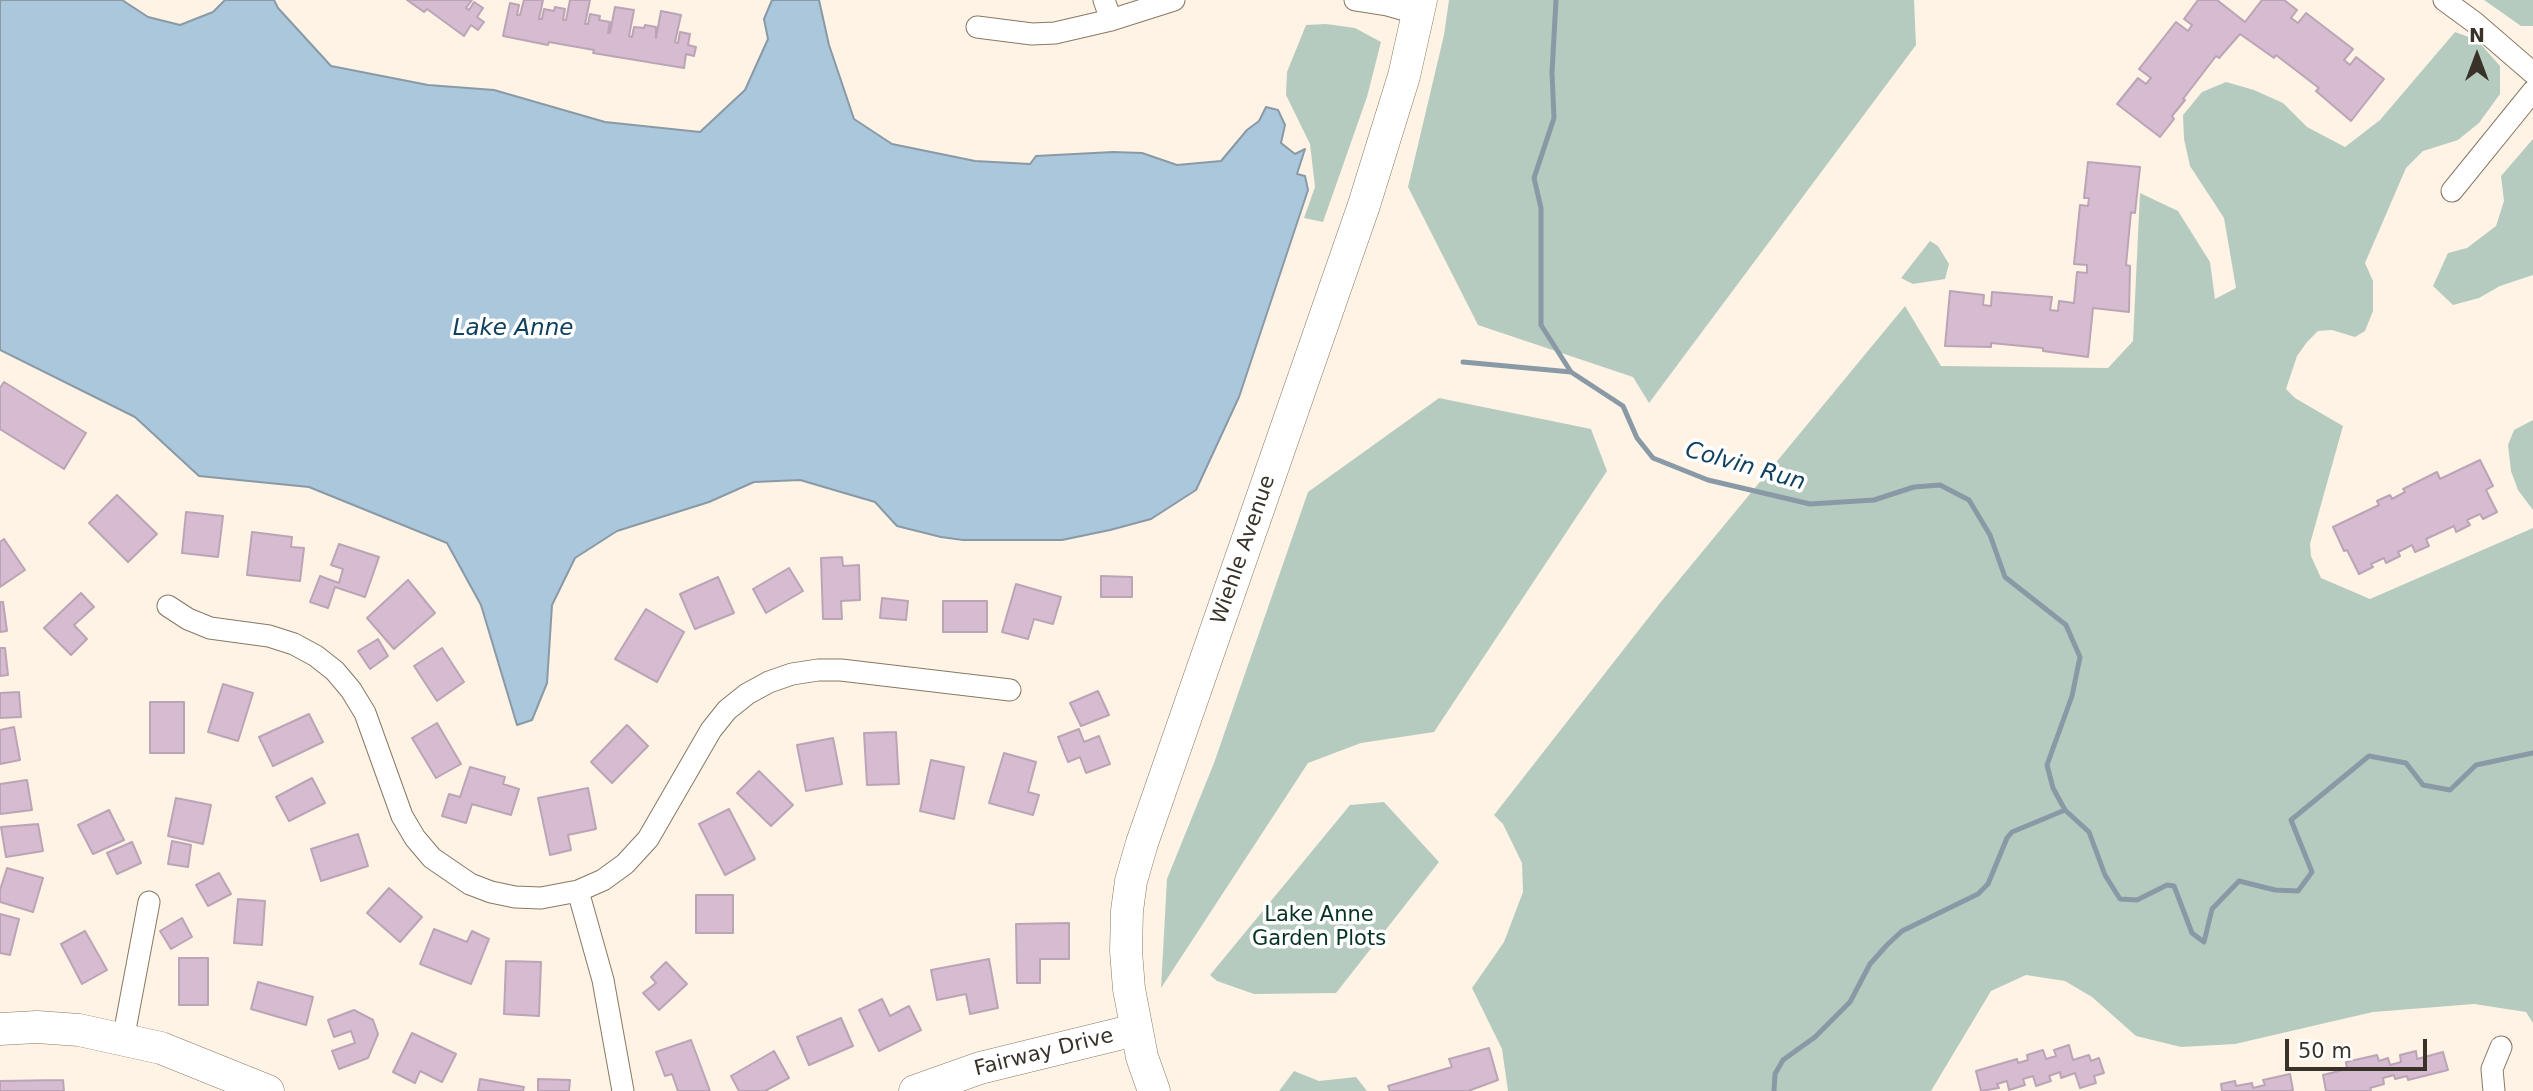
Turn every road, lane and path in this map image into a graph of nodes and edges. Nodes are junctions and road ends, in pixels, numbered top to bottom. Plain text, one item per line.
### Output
1 (1174, 0) edge
2 (1355, 0) edge
3 (2444, 0) edge
4 (1419, 5) edge
5 (1107, 10) edge
6 (977, 27) dead end
7 (2533, 73) edge
8 (2533, 91) edge
9 (2452, 191) dead end
10 (168, 606) dead end
11 (1010, 690) dead end
12 (578, 891) junction
13 (149, 902) dead end
14 (0, 1029) edge
15 (1135, 1030) junction
16 (123, 1040) junction
17 (2501, 1047) dead end
18 (268, 1091) edge
19 (623, 1091) edge
20 (915, 1091) edge
21 (1154, 1091) edge
22 (2494, 1091) edge

1 - 5 street
2 - 4 street
3 - 7 street
4 - 15 main road, Wiehle Avenue
5 - 6 street
8 - 9 street
10 - 12 street
11 - 12 street
12 - 19 street
13 - 16 street
14 - 16 main road
15 - 20 main road, Fairway Drive
15 - 21 main road, Wiehle Avenue
16 - 18 main road
17 - 22 street

